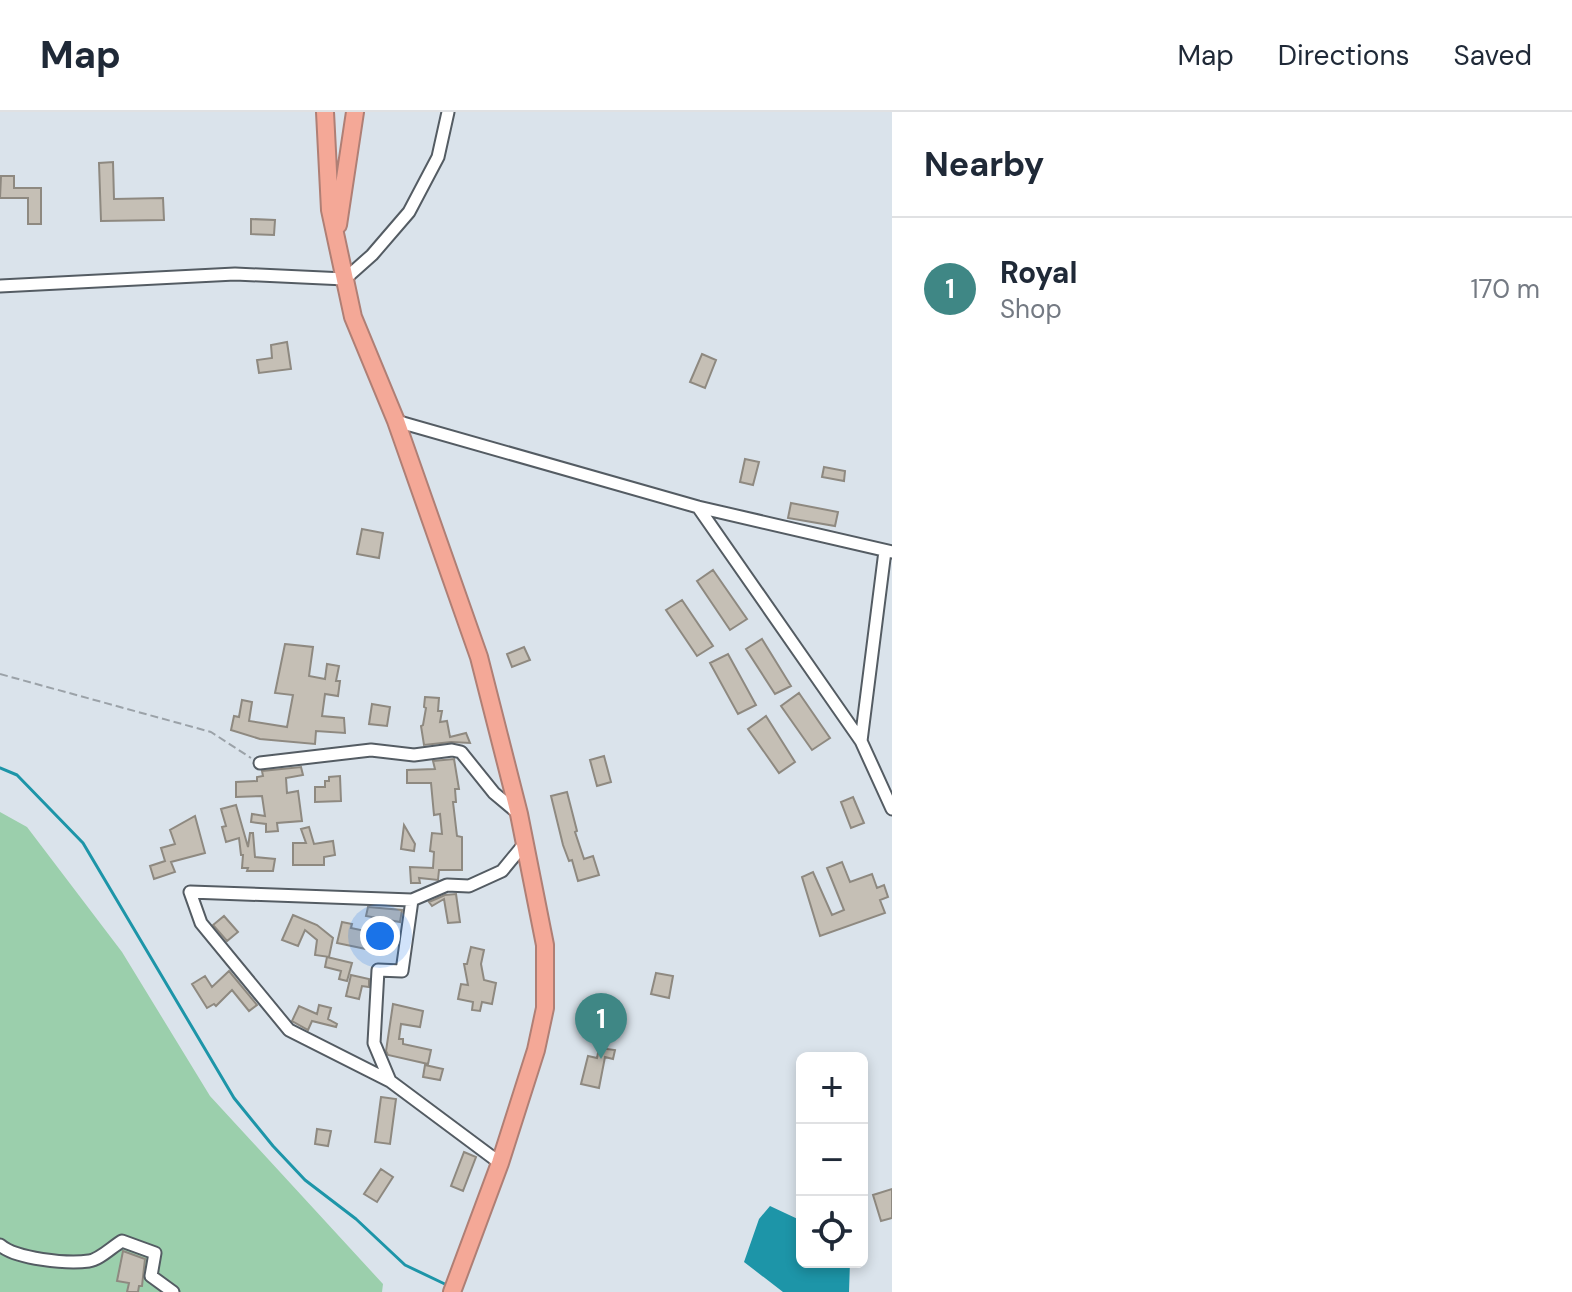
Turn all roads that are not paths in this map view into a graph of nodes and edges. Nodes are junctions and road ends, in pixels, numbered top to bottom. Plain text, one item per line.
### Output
1 (325, 112) edge
2 (355, 112) edge
3 (448, 112) edge
4 (337, 231) junction
5 (345, 279) junction
6 (0, 286) edge
7 (396, 421) junction
8 (698, 507) junction
9 (889, 552) edge
10 (861, 741) junction
11 (260, 763) road end
12 (888, 787) edge
13 (892, 809) edge
14 (519, 814) junction
15 (525, 843) junction
16 (412, 900) junction
17 (390, 1081) junction
18 (500, 1163) junction
19 (0, 1245) edge
20 (173, 1292) edge
21 (452, 1292) edge

1 - 4 highway
2 - 4 highway
3 - 5 street
4 - 5 highway
5 - 6 street
5 - 7 highway
7 - 8 street
7 - 14 highway
8 - 9 street
8 - 10 street
9 - 10 street
10 - 12 street
11 - 14 street
12 - 13 street
14 - 15 highway
15 - 16 street
15 - 18 highway
16 - 17 street
16 - 17 street
17 - 18 street
18 - 21 highway
19 - 20 street

